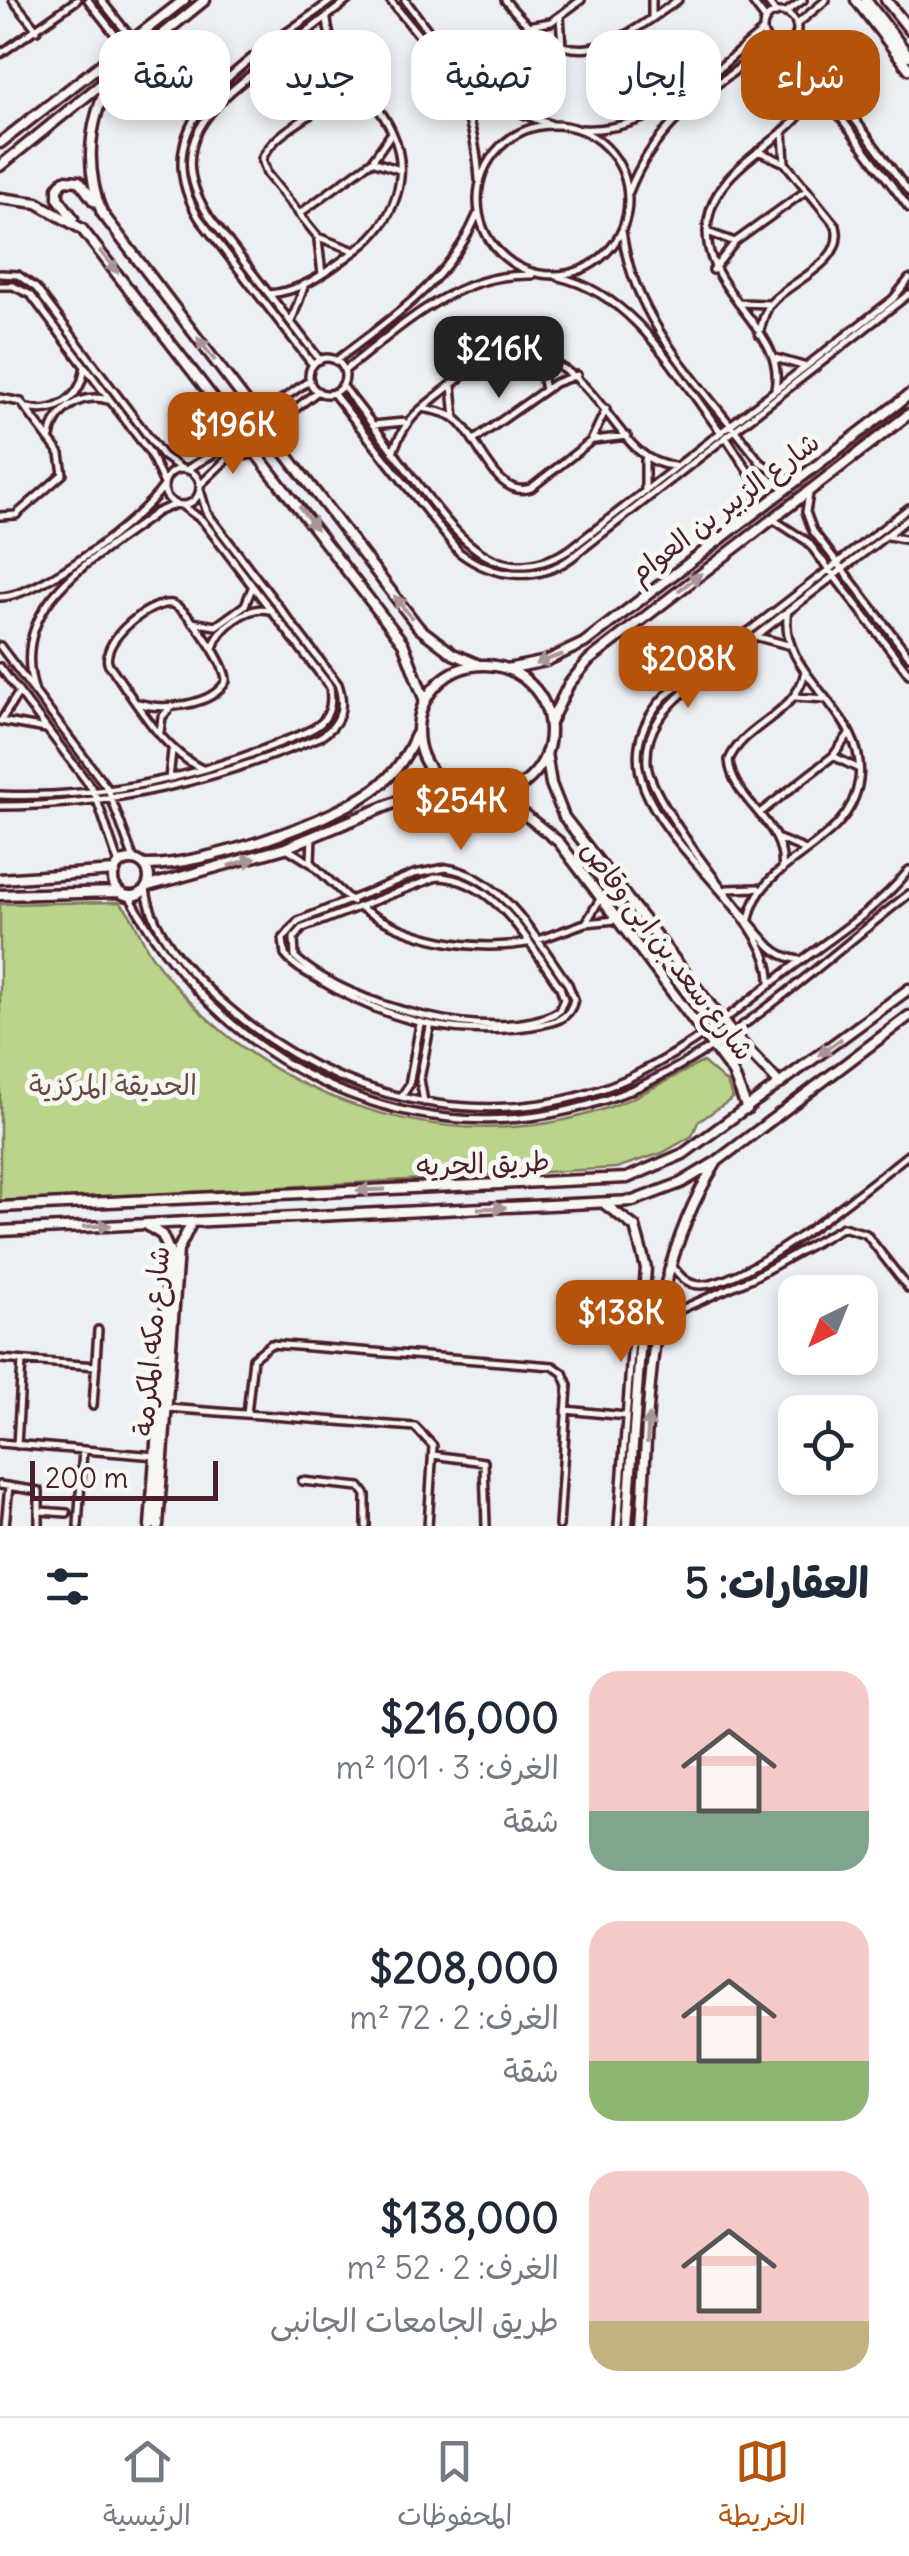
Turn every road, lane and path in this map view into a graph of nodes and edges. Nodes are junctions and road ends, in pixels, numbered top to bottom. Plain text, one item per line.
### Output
1 (13, 0) edge
2 (77, 0) edge
3 (88, 0) edge
4 (101, 0) edge
5 (184, 0) edge
6 (204, 0) edge
7 (332, 0) edge
8 (348, 0) edge
9 (390, 0) edge
10 (405, 0) edge
11 (504, 0) edge
12 (581, 0) edge
13 (652, 0) edge
14 (678, 0) edge
15 (751, 0) edge
16 (766, 0) edge
17 (802, 0) edge
18 (826, 0) edge
19 (856, 0) edge
20 (866, 0) edge
21 (886, 0) edge
22 (776, 13) junction
23 (785, 13) junction
24 (327, 16) junction
25 (560, 16) junction
26 (652, 19) junction
27 (766, 20) junction
28 (796, 25) junction
29 (526, 26) junction
30 (909, 29) edge
31 (36, 30) junction
32 (111, 30) edge
33 (125, 30) edge
34 (146, 30) edge
35 (168, 30) edge
36 (309, 30) edge
37 (330, 30) edge
38 (531, 30) edge
39 (561, 30) edge
40 (763, 30) edge
41 (795, 30) edge
42 (566, 46) edge
43 (741, 47) edge
44 (0, 54) edge
45 (909, 56) edge
46 (99, 66) edge
47 (741, 69) edge
48 (909, 70) edge
49 (250, 76) edge
50 (99, 86) edge
51 (99, 104) edge
52 (307, 120) edge
53 (384, 120) edge
54 (795, 120) edge
55 (844, 120) edge
56 (856, 120) edge
57 (553, 125) junction
58 (577, 129) junction
59 (783, 130) junction
60 (392, 131) junction
61 (0, 144) edge
62 (758, 151) junction
63 (372, 161) junction
64 (785, 162) junction
65 (0, 166) edge
66 (400, 170) junction
67 (479, 182) junction
68 (807, 190) junction
69 (908, 190) edge
70 (628, 194) junction
71 (900, 194) junction
72 (0, 198) edge
73 (909, 208) edge
74 (102, 212) junction
75 (478, 212) junction
76 (299, 214) junction
77 (82, 229) junction
78 (622, 231) junction
79 (707, 232) junction
80 (318, 237) junction
81 (735, 242) junction
82 (355, 252) junction
83 (714, 270) junction
84 (0, 274) edge
85 (322, 275) junction
86 (540, 275) junction
87 (556, 276) junction
88 (909, 279) edge
89 (0, 286) edge
90 (304, 288) junction
91 (270, 294) junction
92 (909, 294) edge
93 (736, 303) junction
94 (770, 304) junction
95 (291, 322) junction
96 (759, 336) junction
97 (773, 356) junction
98 (539, 359) junction
99 (320, 360) junction
100 (336, 361) junction
101 (313, 366) junction
102 (806, 366) junction
103 (84, 367) junction
104 (344, 371) junction
105 (577, 375) junction
106 (310, 380) junction
107 (452, 384) junction
108 (342, 386) junction
109 (545, 390) junction
110 (318, 391) junction
111 (774, 391) junction
112 (333, 393) junction
113 (909, 394) edge
114 (0, 398) edge
115 (111, 402) junction
116 (67, 404) junction
117 (26, 407) junction
118 (422, 408) junction
119 (252, 409) junction
120 (606, 409) junction
121 (909, 414) edge
122 (231, 417) junction
123 (455, 418) junction
124 (404, 422) junction
125 (372, 425) junction
126 (734, 427) junction
127 (724, 435) junction
128 (626, 436) junction
129 (50, 440) junction
130 (275, 440) junction
131 (474, 440) junction
132 (591, 441) junction
133 (393, 452) junction
134 (262, 457) junction
135 (644, 458) junction
136 (676, 466) junction
137 (183, 469) junction
138 (797, 479) junction
139 (163, 486) junction
140 (200, 488) junction
141 (645, 490) junction
142 (810, 492) junction
143 (178, 504) junction
144 (909, 508) edge
145 (757, 510) junction
146 (0, 516) edge
147 (909, 518) edge
148 (774, 520) junction
149 (885, 536) junction
150 (909, 540) edge
151 (704, 552) junction
152 (713, 565) junction
153 (840, 566) junction
154 (831, 572) junction
155 (252, 585) junction
156 (0, 598) edge
157 (788, 610) junction
158 (271, 611) junction
159 (233, 618) junction
160 (192, 622) junction
161 (754, 637) junction
162 (306, 643) junction
163 (788, 645) junction
164 (0, 646) edge
165 (300, 648) junction
166 (213, 651) junction
167 (909, 656) edge
168 (479, 665) junction
169 (0, 668) edge
170 (508, 669) junction
171 (805, 669) junction
172 (909, 674) edge
173 (18, 692) junction
174 (36, 692) junction
175 (795, 697) junction
176 (829, 700) junction
177 (424, 701) junction
178 (138, 703) junction
179 (173, 705) junction
180 (550, 723) junction
181 (48, 730) junction
182 (418, 730) junction
183 (850, 732) junction
184 (160, 733) junction
185 (172, 748) junction
186 (546, 753) junction
187 (834, 756) junction
188 (204, 770) junction
189 (859, 771) junction
190 (169, 779) junction
191 (108, 789) junction
192 (94, 791) junction
193 (458, 792) junction
194 (0, 796) edge
195 (488, 797) junction
196 (113, 800) junction
197 (99, 801) junction
198 (0, 806) edge
199 (760, 813) junction
200 (312, 836) junction
201 (778, 839) junction
202 (285, 848) junction
203 (809, 851) junction
204 (134, 860) junction
205 (312, 864) junction
206 (144, 865) junction
207 (117, 868) junction
208 (706, 868) junction
209 (782, 870) junction
210 (909, 870) edge
211 (0, 879) edge
212 (147, 888) junction
213 (758, 888) junction
214 (727, 889) junction
215 (119, 892) junction
216 (0, 894) edge
217 (909, 894) edge
218 (130, 896) junction
219 (600, 899) junction
220 (352, 902) junction
221 (360, 908) junction
222 (749, 919) junction
223 (616, 920) junction
224 (585, 923) junction
225 (537, 940) junction
226 (528, 943) junction
227 (802, 960) junction
228 (770, 984) junction
229 (909, 989) edge
230 (353, 996) junction
231 (909, 1016) edge
232 (722, 1021) junction
233 (420, 1024) junction
234 (516, 1025) junction
235 (430, 1026) junction
236 (731, 1032) junction
237 (705, 1035) junction
238 (712, 1045) junction
239 (780, 1084) junction
240 (400, 1098) junction
241 (424, 1102) junction
242 (747, 1110) junction
243 (909, 1154) edge
244 (716, 1162) junction
245 (447, 1187) junction
246 (602, 1203) junction
247 (27, 1205) junction
248 (0, 1207) edge
249 (448, 1210) junction
250 (192, 1222) junction
251 (144, 1224) junction
252 (27, 1229) junction
253 (0, 1230) edge
254 (669, 1262) junction
255 (746, 1268) junction
256 (752, 1278) junction
257 (172, 1286) junction
258 (909, 1289) edge
259 (656, 1326) junction
260 (644, 1328) junction
261 (98, 1330) dead end
262 (0, 1359) edge
263 (22, 1361) junction
264 (96, 1366) junction
265 (93, 1406) dead end
266 (166, 1408) junction
267 (566, 1410) junction
268 (247, 1414) junction
269 (631, 1417) junction
270 (0, 1444) edge
271 (17, 1445) junction
272 (84, 1450) junction
273 (433, 1455) junction
274 (156, 1456) junction
275 (302, 1481) dead end
276 (0, 1485) edge
277 (8, 1486) junction
278 (40, 1511) junction
279 (67, 1513) dead end
280 (5, 1526) edge
281 (39, 1526) edge
282 (78, 1526) edge
283 (153, 1526) edge
284 (366, 1526) edge
285 (428, 1526) edge
286 (486, 1526) edge
287 (558, 1526) edge
288 (618, 1526) edge
289 (627, 1526) edge
290 (642, 1526) edge

1 - 31 street
2 - 31 street
3 - 32 street
4 - 33 street
5 - 34 street
6 - 35 street
7 - 101 street
8 - 24 street
9 - 67 street
10 - 57 street
11 - 29 street
12 - 25 street
13 - 26 street
14 - 26 street
15 - 27 street
16 - 22 street
17 - 23 street
18 - 28 street
19 - 48 street
20 - 45 street
21 - 30 street
22 - 23 street
22 - 27 street
23 - 28 street
24 - 36 street
24 - 37 street
25 - 29 street
25 - 39 street
26 - 42 street
27 - 40 street
28 - 41 street
29 - 38 street
31 - 44 street
43 - 58 street
46 - 61 street
47 - 70 street
49 - 91 street
50 - 65 street
51 - 74 street
52 - 76 street
53 - 60 street
54 - 59 street
55 - 71 street
56 - 69 street
57 - 58 street
57 - 67 street
58 - 70 street
59 - 62 street
59 - 64 street
60 - 63 street
60 - 66 street
62 - 64 street
62 - 79 street
63 - 66 street
63 - 76 street
64 - 68 street
66 - 82 street
67 - 75 street
68 - 81 street
68 - 94 street
69 - 71 street
70 - 78 street
71 - 73 street
72 - 77 street
74 - 77 street
119 -> 74 street
75 - 86 street
75 - 100 street
76 - 80 street
77 -> 122 street
78 - 87 street
78 - 126 street
79 - 81 street
79 - 83 street
80 - 82 street
80 - 85 street
81 - 83 street
82 - 85 street
83 - 93 street
84 - 137 street
85 - 90 street
86 - 87 street
86 - 104 street
87 - 127 street
88 - 102 street
89 - 103 street
90 - 91 street
90 - 95 street
91 - 95 street
92 - 126 street
93 - 94 street
93 - 96 street
94 - 96 street
95 - 99 street
96 - 97 street
97 - 102 street
97 - 111 street
98 - 105 street
98 - 107 street
98 - 109 street
99 - 100 street
99 - 101 street
100 - 104 street
101 - 106 street
102 - 111 street
103 - 115 street
103 - 116 street
104 - 108 street
105 - 109 street
105 - 120 street
106 - 110 street
106 - 119 street
107 - 118 street
107 - 123 street
108 - 112 street
108 - 125 street
109 - 131 street
110 - 112 street
110 - 130 street
111 - 126 street
112 - 127 street
113 - 138 street, شارع الزبير بن العوام
114 - 117 street
115 - 116 street
115 - 139 street
116 - 117 street
116 - 129 street
117 - 129 street
118 - 123 street
118 - 124 street
119 - 130 street
120 - 128 street
120 - 132 street
121 - 142 street, شارع الزبير بن العوام
122 - 134 street
122 - 137 street
123 - 131 street
124 - 125 street
124 - 133 street
125 - 133 street
126 - 127 street
126 - 138 street
127 - 136 street
127 - 145 street
128 - 132 street
128 - 135 street
129 - 146 street
168 -> 130 street
131 - 132 street
133 - 141 street
134 - 140 street
134 -> 177 street
135 - 136 street
135 - 141 street
136 - 141 street
137 - 139 street
137 - 140 street
138 - 145 street, شارع الزبير بن العوام
139 - 143 street
139 - 156 street
140 - 143 street
140 - 162 street
142 - 148 street, شارع الزبير بن العوام
142 - 153 street
143 - 155 street
143 - 174 street
144 - 153 street
145 - 151 street, شارع الزبير بن العوام
147 - 149 street
148 - 152 street, شارع الزبير بن العوام
148 - 154 street
149 - 150 street
149 - 153 street
151 - 152 street
151 -> 170 street, شارع الزبير بن العوام
180 -> 152 street, شارع الزبير بن العوام
153 - 154 street
153 - 167 street
154 - 157 street
154 - 172 street
154 - 208 street
155 - 158 street
155 - 159 street
157 - 161 street
157 - 163 street
158 - 159 street
158 - 165 street
159 - 160 street
159 - 166 street
160 - 166 street
160 - 178 street
161 - 163 street
161 - 208 street
162 - 165 street
162 - 196 street
163 - 171 street
164 - 174 street
165 - 188 street
166 - 179 street
168 - 170 street
168 - 177 street
169 - 173 street
170 - 180 street
171 - 175 street
171 - 176 street
173 - 181 street
173 - 181 street
174 - 191 street
175 - 176 street
175 - 199 street
176 - 183 street
177 - 182 street
178 - 179 street
178 - 184 street
179 - 184 street
180 - 186 street
181 - 192 street
182 - 193 street
182 - 206 street
183 - 187 street
183 - 189 street
184 - 185 street
185 - 188 street
185 - 190 street
186 - 195 street
186 - 232 street, شارع سعد بن ابى وقاص
187 - 189 street
187 - 199 street
188 - 190 street
189 - 203 street
190 - 191 street
191 - 192 street
191 - 196 street
192 - 194 street
192 - 197 street
193 - 195 street
193 - 200 street
195 - 219 street, شارع سعد بن ابى وقاص
196 - 197 street
196 - 204 street
197 - 198 street
197 - 207 street
199 - 201 street
200 - 202 street
200 - 205 street
201 - 203 street
201 - 209 street
202 - 205 street
212 -> 202 street
203 - 209 street
204 - 206 street
204 - 207 street
205 - 220 street
206 - 212 street
207 - 211 street
207 - 215 street
208 - 214 street
208 - 228 street
209 - 213 street
210 - 227 street
212 - 218 street
212 - 240 street
213 - 214 street
213 - 222 street
214 - 222 street
215 - 216 street
215 - 218 street
217 - 236 street
218 - 238 street
219 - 223 street, شارع سعد بن ابى وقاص
219 - 224 street
220 - 221 street
220 - 225 street
220 - 230 street
221 - 226 street
221 - 226 street
221 - 230 street
222 - 227 street
223 - 224 street
223 - 237 street, شارع سعد بن ابى وقاص
224 - 225 street
225 - 226 street
225 - 234 street
226 - 234 street
227 - 228 street
228 - 232 street
229 -> 239 street, طريق الحريه
230 - 233 street
230 - 234 street
231 - 244 street, طريق الحريه
232 - 236 street, شارع سعد بن ابى وقاص
232 - 237 street
233 - 235 street
233 - 240 street
234 - 235 street
235 - 241 street
236 - 238 street
236 - 239 street, شارع سعد بن ابى وقاص
237 - 238 street, شارع سعد بن ابى وقاص
237 - 241 street
238 - 242 street, شارع سعد بن ابى وقاص
239 - 242 street, طريق الحريه
240 - 241 street
242 - 245 street, طريق الحريه
243 - 255 street
244 - 246 street, طريق الحريه
244 - 254 street
245 -> 247 street, طريق الحريه
245 - 249 street
249 -> 246 street, طريق الحريه
246 - 260 street
247 - 248 street, طريق الحريه
247 - 252 street
249 - 250 street, طريق الحريه
250 - 251 street, طريق الحريه
250 - 257 street, شارع مكه المكرمة
252 -> 251 street, طريق الحريه
251 - 257 street, شارع مكه المكرمة
252 - 253 street, طريق الحريه
254 - 255 street
254 - 259 street
255 - 256 street
256 - 258 street
256 - 259 street
257 - 266 street, شارع مكه المكرمة
257 - 274 street, شارع مكه المكرمة
259 - 260 street
290 -> 259 street
260 - 269 street
261 - 264 street
262 - 263 street
263 - 264 street
263 - 271 street
264 - 265 street
266 - 268 street
266 - 283 street, شارع مكه المكرمة
267 - 268 street
267 - 269 street
267 - 287 street
268 - 273 street
269 - 288 street
269 - 289 street
270 - 271 street
271 - 272 street
272 - 274 street
272 - 282 street
273 - 285 street
273 - 286 street
274 - 283 street, شارع مكه المكرمة
275 - 284 street
276 - 277 street
277 - 278 street
277 - 280 street
278 - 279 street
278 - 281 street

